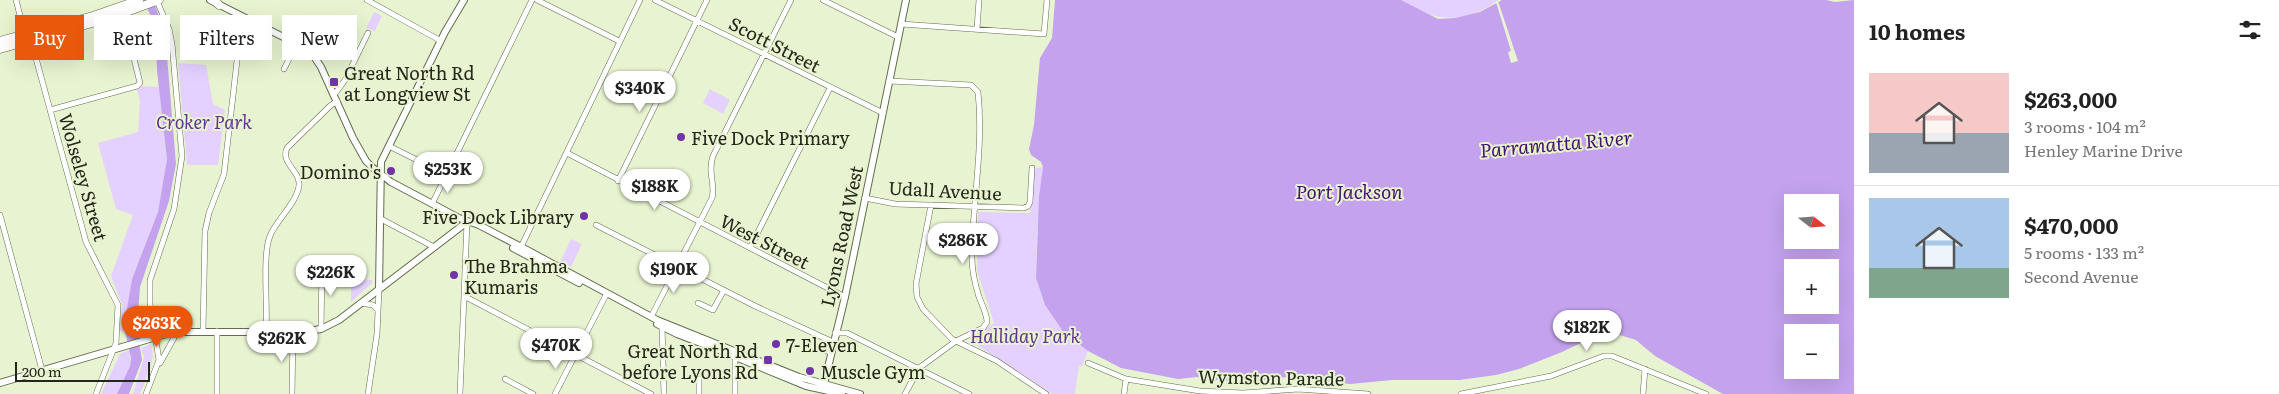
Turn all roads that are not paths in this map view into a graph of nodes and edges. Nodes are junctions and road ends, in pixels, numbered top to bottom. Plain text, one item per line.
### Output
1 (16, 0) edge
2 (210, 0) edge
3 (367, 0) edge
4 (464, 0) edge
5 (532, 0) edge
6 (537, 0) edge
7 (640, 0) edge
8 (655, 0) edge
9 (707, 0) edge
10 (791, 0) edge
11 (824, 0) edge
12 (906, 0) edge
13 (979, 0) edge
14 (1047, 0) edge
15 (156, 1) edge
16 (217, 2) edge
17 (136, 4) edge
18 (123, 14) junction
19 (21, 15) edge
20 (241, 15) edge
21 (84, 20) edge
22 (697, 21) junction
23 (84, 24) edge
24 (901, 24) junction
25 (977, 29) junction
26 (368, 33) dead end
27 (898, 36) junction
28 (15, 39) edge
29 (441, 40) junction
30 (0, 41) edge
31 (619, 41) junction
32 (15, 43) edge
33 (0, 49) edge
34 (764, 54) junction
35 (35, 60) edge
36 (237, 60) edge
37 (289, 60) edge
38 (317, 60) edge
39 (284, 70) dead end
40 (889, 82) junction
41 (830, 88) junction
42 (335, 98) junction
43 (50, 110) junction
44 (883, 113) junction
45 (389, 146) junction
46 (567, 153) junction
47 (1032, 168) dead end
48 (381, 175) junction
49 (447, 175) junction
50 (618, 180) junction
51 (865, 198) junction
52 (432, 204) junction
53 (931, 205) junction
54 (974, 207) junction
55 (0, 215) edge
56 (381, 219) junction
57 (467, 222) junction
58 (700, 222) junction
59 (596, 225) dead end
60 (434, 247) junction
61 (750, 248) junction
62 (520, 250) junction
63 (322, 265) dead end
64 (677, 266) junction
65 (379, 289) junction
66 (724, 290) junction
67 (606, 295) junction
68 (464, 296) junction
69 (846, 297) junction
70 (360, 303) junction
71 (698, 303) dead end
72 (378, 310) junction
73 (651, 317) junction
74 (662, 326) junction
75 (322, 329) junction
76 (203, 331) junction
77 (217, 331) junction
78 (173, 332) junction
79 (266, 332) junction
80 (293, 332) junction
81 (835, 333) junction
82 (155, 336) junction
83 (956, 341) junction
84 (833, 342) junction
85 (808, 346) dead end
86 (115, 348) junction
87 (831, 352) junction
88 (735, 354) junction
89 (575, 355) junction
90 (1088, 363) dead end
91 (157, 368) junction
92 (919, 368) junction
93 (1646, 369) junction
94 (42, 370) junction
95 (506, 379) dead end
96 (1126, 379) junction
97 (699, 380) dead end
98 (0, 382) edge
99 (801, 384) junction
100 (822, 390) edge
101 (1200, 392) edge
102 (1277, 392) edge
103 (368, 393) edge
104 (1352, 393) edge
105 (1478, 393) edge
106 (96, 394) edge
107 (146, 394) edge
108 (217, 394) edge
109 (292, 394) edge
110 (374, 394) edge
111 (460, 394) edge
112 (533, 394) edge
113 (555, 394) edge
114 (651, 394) edge
115 (664, 394) edge
116 (699, 394) edge
117 (735, 394) edge
118 (804, 394) edge
119 (842, 394) edge
120 (860, 394) edge
121 (905, 394) edge
122 (969, 394) edge
123 (1046, 394) edge
124 (1124, 394) edge
125 (1368, 394) edge
126 (1461, 394) edge
127 (1642, 394) edge
128 (1706, 394) edge

1 - 19 street, Wolseley Street
2 - 16 main road
3 - 29 street
4 - 29 main road
5 - 49 street
6 - 31 street
7 - 31 street
8 - 22 street, Scott Street
9 - 22 street
10 - 34 street
11 - 27 street
12 - 24 main road, Lyons Road West
13 - 25 street
14 - 25 street
15 - 17 highway
15 - 82 street
16 - 20 main road
17 - 18 highway
17 - 21 highway
18 - 23 highway
18 - 43 street
22 - 34 street, Scott Street
22 - 50 street
24 - 25 street
24 - 27 main road, Lyons Road West
26 - 42 street
27 - 40 main road, Lyons Road West
28 - 30 highway
29 - 45 main road
31 - 46 street
32 - 33 highway
34 - 41 street, Scott Street
34 - 58 street
35 - 43 street, Wolseley Street
36 - 76 street
37 - 39 street
38 - 42 main road
40 - 44 main road, Lyons Road West
40 - 54 street
41 - 44 street, Scott Street
41 - 61 street
42 - 48 main road
42 - 79 street
43 - 86 street, Wolseley Street
44 - 51 main road, Lyons Road West
45 - 48 main road
45 - 49 street
46 - 50 street, West Street
46 - 62 street
47 - 54 street, Udall Avenue
48 - 52 main road
48 - 56 main road
49 - 52 street
50 - 58 street, West Street
51 - 53 street, Udall Avenue
51 - 69 main road, Lyons Road West
52 - 57 main road
53 - 54 street, Udall Avenue
53 - 83 street
54 - 83 street
55 - 94 street
56 - 60 street
56 - 65 main road
57 - 60 main road
57 - 62 main road
57 - 68 street
58 - 61 street, West Street
58 - 64 street
59 - 64 street
60 - 65 main road
61 - 69 street, West Street
62 - 67 main road
63 - 75 street
64 - 66 street
64 - 73 street
65 - 70 main road
65 - 72 street
66 - 71 street
66 - 84 street
67 - 73 main road
67 - 74 main road
67 - 89 street
68 - 89 street
68 - 111 street
69 - 81 main road, Lyons Road West
70 - 72 street
70 - 75 main road
72 - 103 street
73 - 88 main road
74 - 88 main road
74 - 115 street
75 - 80 main road
76 - 77 main road
76 - 78 main road
77 - 79 main road
77 - 108 street
78 - 82 main road
78 - 91 street
79 - 80 main road
80 - 109 street
81 - 84 main road, Lyons Road West
81 - 92 street
82 - 86 main road
82 - 91 street
83 - 92 street
83 - 123 street
84 - 87 main road, Lyons Road West
85 - 87 street
86 - 94 main road
86 - 106 street, Wolseley Street
87 - 100 main road, Lyons Road West
88 - 99 main road
88 - 100 main road
88 - 117 street
89 - 113 street
89 - 114 street
90 - 96 street, Wymston Parade
91 - 107 street
92 - 121 street
92 - 122 street
93 - 105 street
93 - 127 street
93 - 128 street
94 - 98 main road
95 - 112 street
96 - 101 street, Wymston Parade
96 - 124 street
97 - 116 street
99 - 100 main road
99 - 118 main road
100 - 119 main road
100 - 120 main road
101 - 102 street, Wymston Parade
102 - 104 street, Wymston Parade
103 - 110 street
104 - 125 street, Wymston Parade
105 - 126 street

